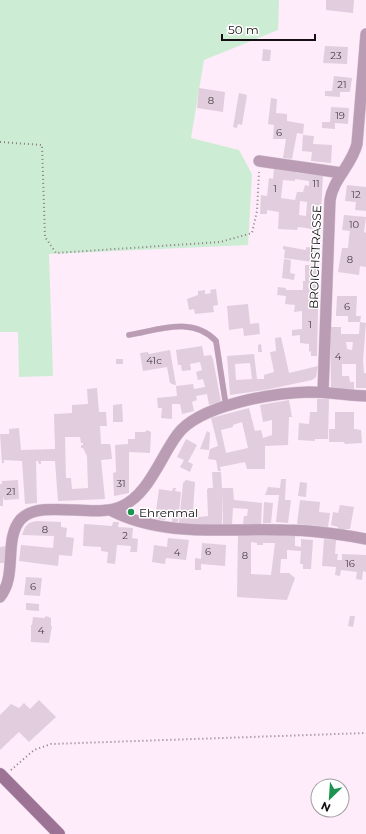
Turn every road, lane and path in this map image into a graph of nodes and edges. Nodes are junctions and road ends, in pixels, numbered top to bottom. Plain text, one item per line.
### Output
1 (366, 34) edge
2 (0, 142) edge
3 (259, 161) joint
4 (342, 173) junction
5 (129, 335) dead end
6 (323, 392) junction
7 (366, 396) edge
8 (226, 407) junction
9 (110, 510) junction
10 (366, 539) edge
11 (0, 597) edge
12 (366, 733) edge
13 (2, 776) edge
14 (58, 834) edge

1 - 4 street, BROICHSTRASSE
2 - 3 path
3 - 4 street
4 - 6 street, BROICHSTRASSE
5 - 8 lane
6 - 7 street
6 - 8 street
8 - 9 street
9 - 10 street
9 - 11 street
12 - 13 path
13 - 14 street

